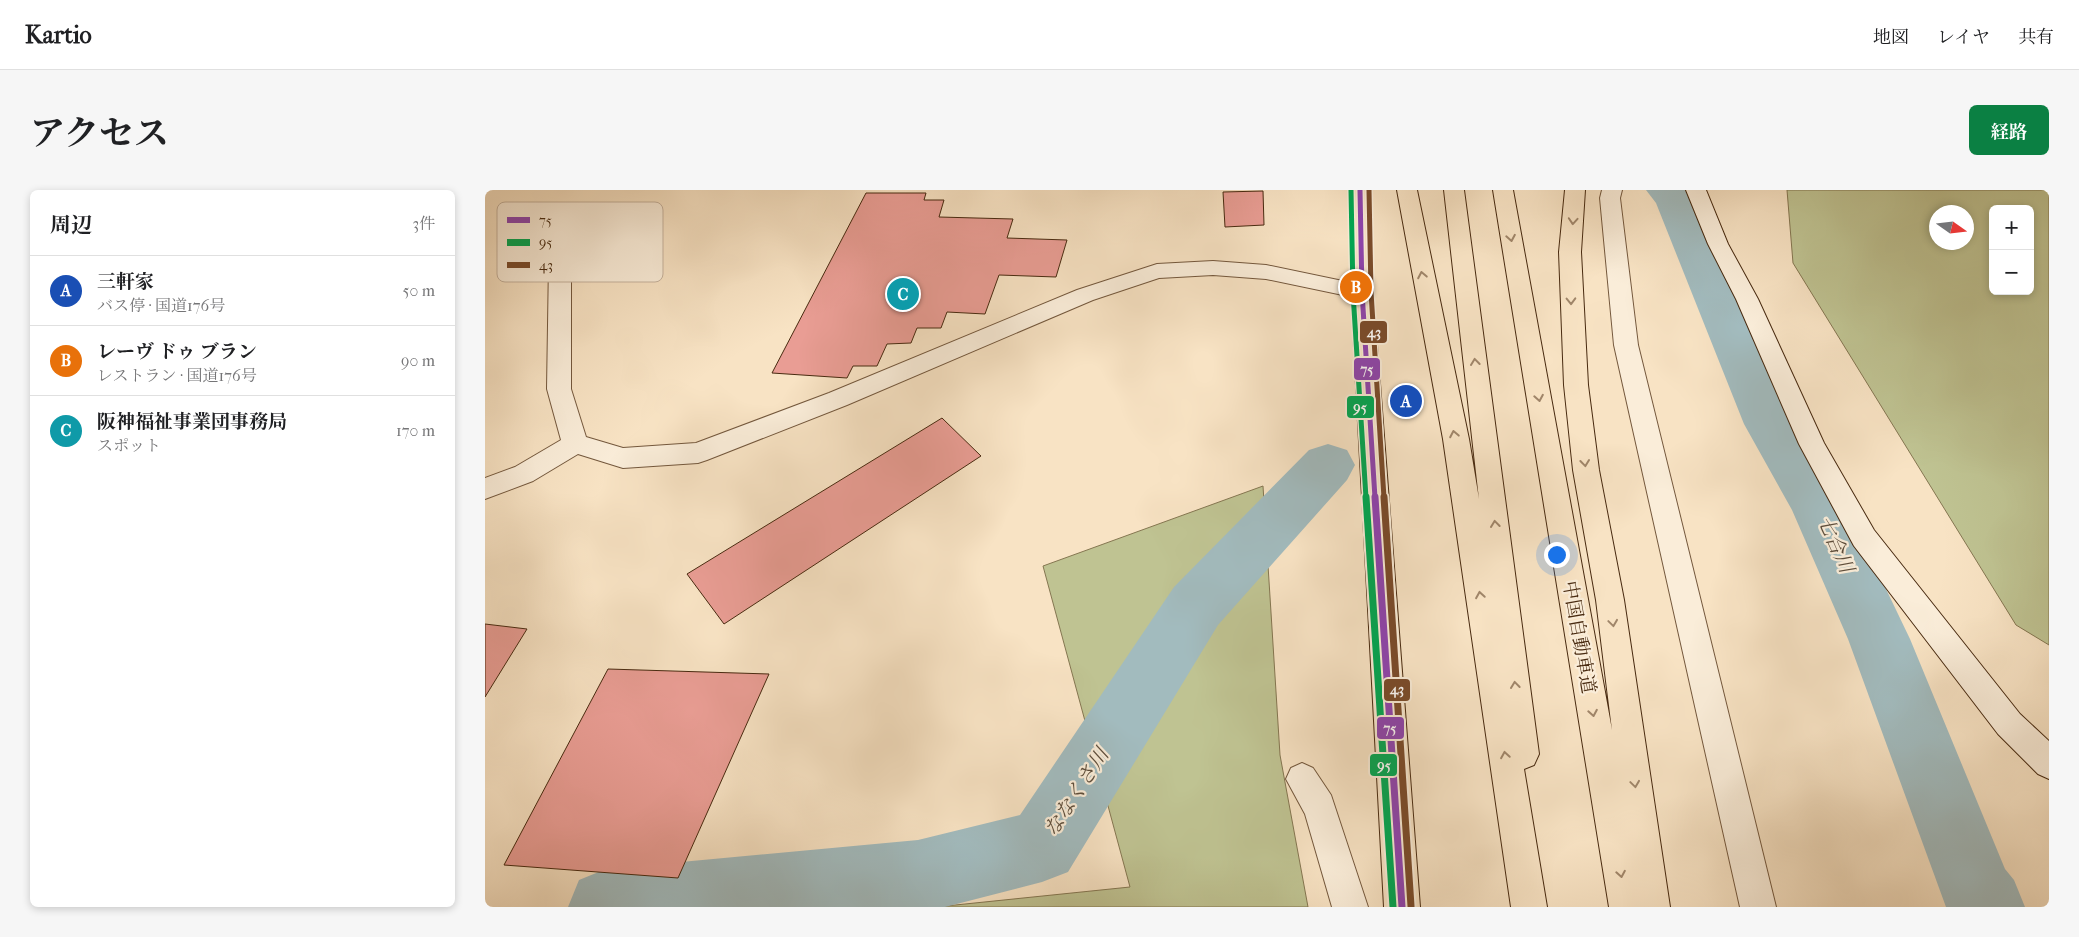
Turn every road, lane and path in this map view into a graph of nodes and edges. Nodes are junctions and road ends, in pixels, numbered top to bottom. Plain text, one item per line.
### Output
1 (1351, 190) edge
2 (1360, 190) edge
3 (1407, 190) edge
4 (1454, 190) edge
5 (1503, 190) edge
6 (1575, 190) edge
7 (1612, 190) edge
8 (1696, 190) edge
9 (1359, 221) junction
10 (560, 282) edge
11 (1363, 292) junction
12 (575, 444) junction
13 (485, 489) edge
14 (2049, 763) edge
15 (1302, 779) dead end
16 (1351, 907) edge
17 (1402, 907) edge
18 (1529, 907) edge
19 (1542, 907) edge
20 (1627, 907) edge
21 (1652, 907) edge
22 (1759, 907) edge

1 - 9 highway
2 - 9 highway
18 -> 3 highway
19 -> 4 highway
5 -> 20 highway, 中国自動車道
6 -> 21 highway
7 - 22 street
8 - 14 street
9 - 11 highway
10 - 12 street
11 - 12 street
11 - 17 highway
12 - 13 street
15 - 16 street

